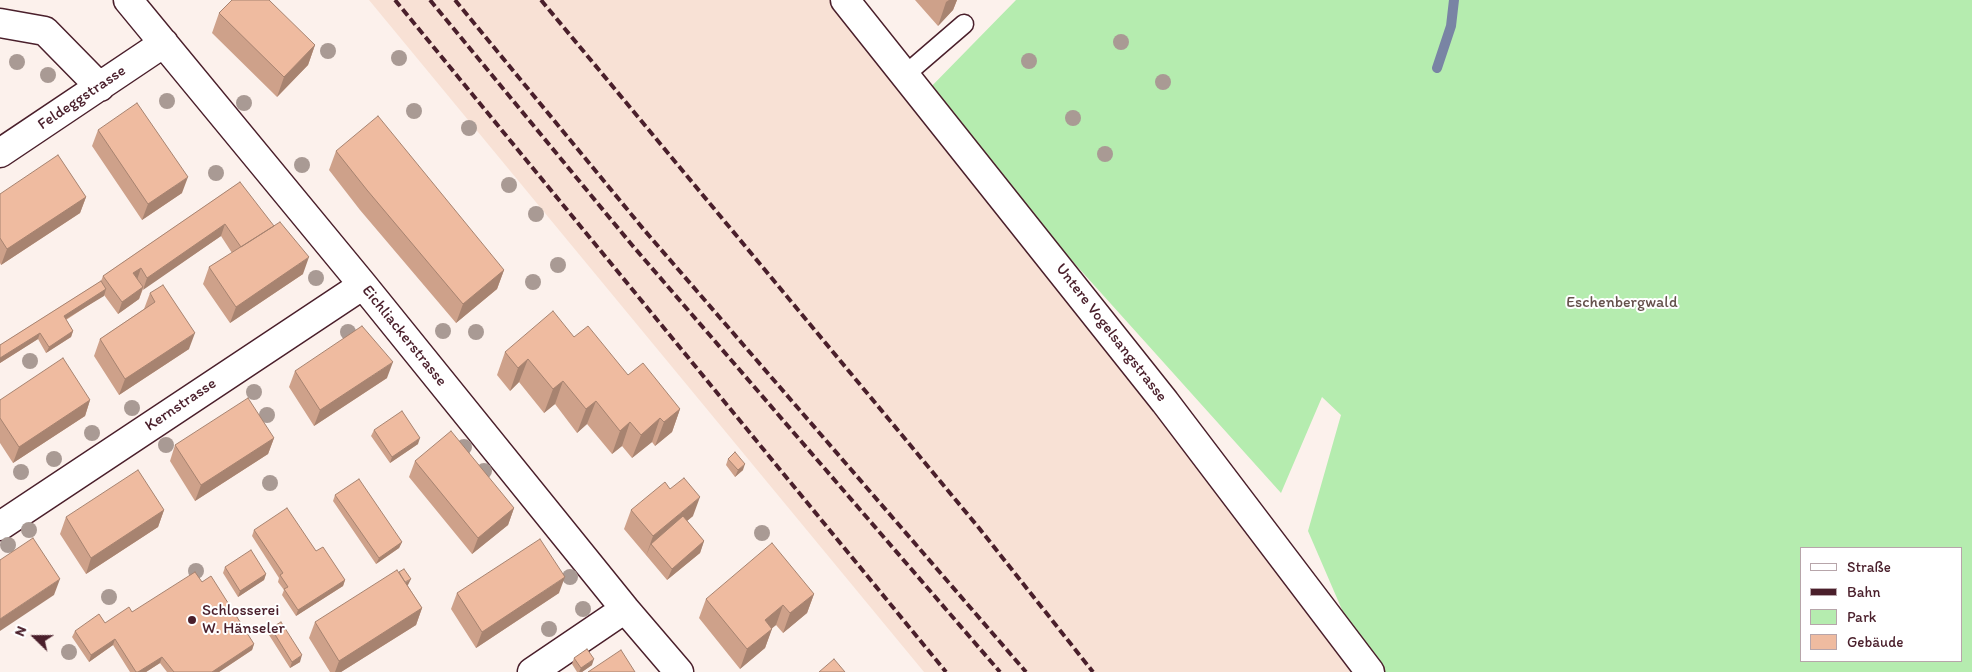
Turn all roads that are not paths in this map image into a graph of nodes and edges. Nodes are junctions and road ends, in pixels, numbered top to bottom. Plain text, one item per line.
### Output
1 (128, 0) edge
2 (845, 0) edge
3 (0, 23) edge
4 (964, 24) dead end
5 (164, 43) junction
6 (906, 74) junction
7 (100, 87) junction
8 (0, 153) edge
9 (363, 285) junction
10 (0, 526) edge
11 (624, 609) junction
12 (532, 672) edge
13 (679, 672) edge
14 (1370, 672) edge

1 - 5 street, Eichliackerstrasse
2 - 6 street, Untere Vogelsangstrasse
3 - 7 street
4 - 6 lane
5 - 7 street, Feldeggstrasse
5 - 9 street, Eichliackerstrasse
6 - 14 street, Untere Vogelsangstrasse
7 - 8 street, Feldeggstrasse
9 - 10 street, Kernstrasse
9 - 11 street, Eichliackerstrasse
11 - 12 street
11 - 13 street, Eichliackerstrasse

